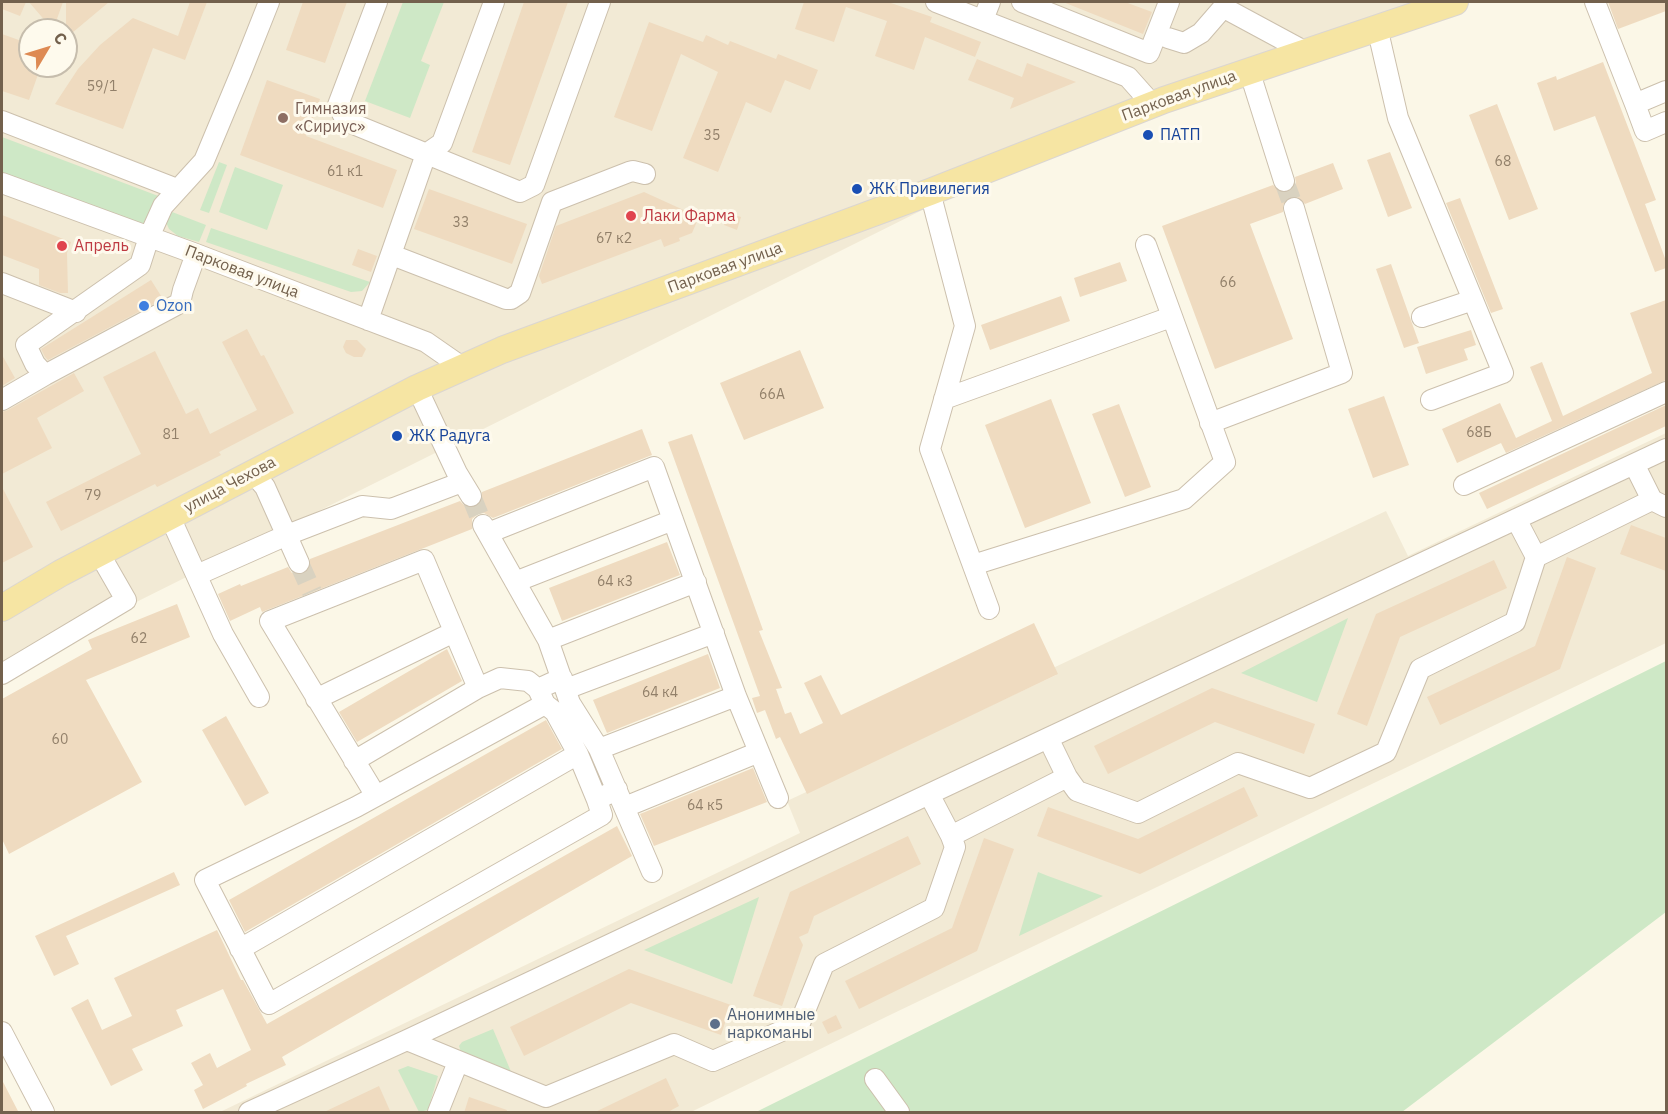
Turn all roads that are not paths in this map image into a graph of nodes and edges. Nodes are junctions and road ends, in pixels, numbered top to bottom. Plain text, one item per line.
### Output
1 (268, 2) edge
2 (377, 2) edge
3 (494, 2) edge
4 (600, 2) edge
5 (936, 2) edge
6 (1022, 2) edge
7 (1168, 2) edge
8 (1387, 2) edge
9 (1455, 2) edge
10 (1595, 2) edge
11 (986, 11) edge
12 (1083, 26) junction
13 (1377, 27) junction
14 (1168, 38) dead end
15 (1304, 51) junction
16 (1072, 55) junction
17 (1249, 70) junction
18 (1666, 91) edge
19 (1152, 104) junction
20 (1635, 104) junction
21 (2, 121) edge
22 (1666, 122) edge
23 (426, 154) junction
24 (645, 174) dead end
25 (1284, 181) tunnel mouth
26 (2, 183) edge
27 (177, 189) junction
28 (930, 192) junction
29 (1294, 208) tunnel mouth
30 (149, 237) junction
31 (1146, 245) dead end
32 (196, 254) junction
33 (392, 255) junction
34 (2, 283) edge
35 (1473, 300) junction
36 (75, 312) junction
37 (1171, 317) junction
38 (1422, 317) dead end
39 (368, 320) junction
40 (462, 367) junction
41 (45, 375) junction
42 (417, 388) junction
43 (1666, 392) edge
44 (945, 399) junction
45 (2, 400) edge
46 (1431, 400) dead end
47 (1210, 423) junction
48 (1666, 448) edge
49 (1634, 464) junction
50 (253, 473) junction
51 (1464, 484) dead end
52 (1659, 504) edge
53 (170, 517) junction
54 (1516, 519) junction
55 (673, 520) junction
56 (287, 536) junction
57 (99, 553) junction
58 (1536, 557) junction
59 (298, 563) tunnel mouth
60 (973, 565) junction
61 (197, 575) junction
62 (515, 582) junction
63 (696, 582) junction
64 (2, 608) edge
65 (989, 609) dead end
66 (454, 632) junction
67 (714, 633) junction
68 (548, 640) junction
69 (2, 674) edge
70 (564, 684) junction
71 (478, 688) junction
72 (541, 696) junction
73 (736, 696) junction
74 (260, 697) dead end
75 (316, 699) junction
76 (1048, 738) junction
77 (598, 748) junction
78 (759, 752) junction
79 (578, 754) junction
80 (354, 761) junction
81 (1067, 777) junction
82 (929, 794) junction
83 (375, 796) junction
84 (621, 798) junction
85 (778, 798) dead end
86 (597, 800) junction
87 (951, 836) junction
88 (652, 872) dead end
89 (240, 949) junction
90 (2, 1032) edge
91 (407, 1040) junction
92 (458, 1062) junction
93 (875, 1079) dead end
94 (44, 1113) edge
95 (249, 1113) edge
96 (438, 1113) edge
97 (899, 1113) edge

1 - 27 street
2 - 23 street
3 - 23 street
4 - 23 street
5 - 11 street
6 - 12 street
7 - 12 street
8 - 13 main road
9 - 13 main road, Парковая улица
10 - 20 street
11 - 16 street
12 - 16 street
13 - 15 main road, Парковая улица
13 - 35 street
14 - 15 street
15 - 17 main road, Парковая улица
16 - 19 street
17 - 19 main road, Парковая улица
17 - 25 street
18 - 20 street
19 - 28 main road, Парковая улица
20 - 22 street
21 - 27 street
23 - 33 street
24 - 33 street
26 - 30 street, Парковая улица
27 - 30 street
28 - 40 main road, Парковая улица
28 - 44 street
29 - 47 street
30 - 32 street, Парковая улица
30 - 36 street
31 - 37 street
32 - 39 street, Парковая улица
32 - 41 street
33 - 39 street
34 - 36 street
35 - 38 street
35 - 46 street
36 - 41 street
37 - 44 street
37 - 47 street
39 - 40 street, Парковая улица
40 - 42 main road, улица Чехова
41 - 45 street
42 - 50 main road, улица Чехова
42 - 56 street
43 - 51 street
44 - 60 street
47 - 60 street
48 - 49 street
49 - 52 street
49 - 54 street
50 - 53 main road, улица Чехова
50 - 56 street
52 - 58 street
53 - 57 main road, улица Чехова
53 - 61 street
54 - 58 street
54 - 76 street
55 - 62 street
55 - 62 street
55 - 63 street
56 - 59 street
56 - 61 street
57 - 64 main road, улица Чехова
57 - 69 street
58 - 81 street
60 - 65 street
61 - 74 street
62 - 68 street
63 - 67 street
63 - 68 street
66 - 71 street
66 - 75 street
66 - 75 street
67 - 70 street
67 - 73 street
68 - 70 street
70 - 72 street
70 - 77 street
71 - 72 street
71 - 80 street
72 - 79 street
72 - 83 street
73 - 77 street
73 - 78 street
75 - 80 street
76 - 81 street
76 - 82 street
77 - 84 street
78 - 84 street
78 - 85 street
79 - 86 street
79 - 89 street
80 - 83 street
81 - 87 street
82 - 87 street
82 - 91 street
83 - 89 street
84 - 86 street
84 - 88 street
86 - 89 street
87 - 92 street
90 - 94 street
91 - 92 street
91 - 95 street
92 - 96 street
93 - 97 street

